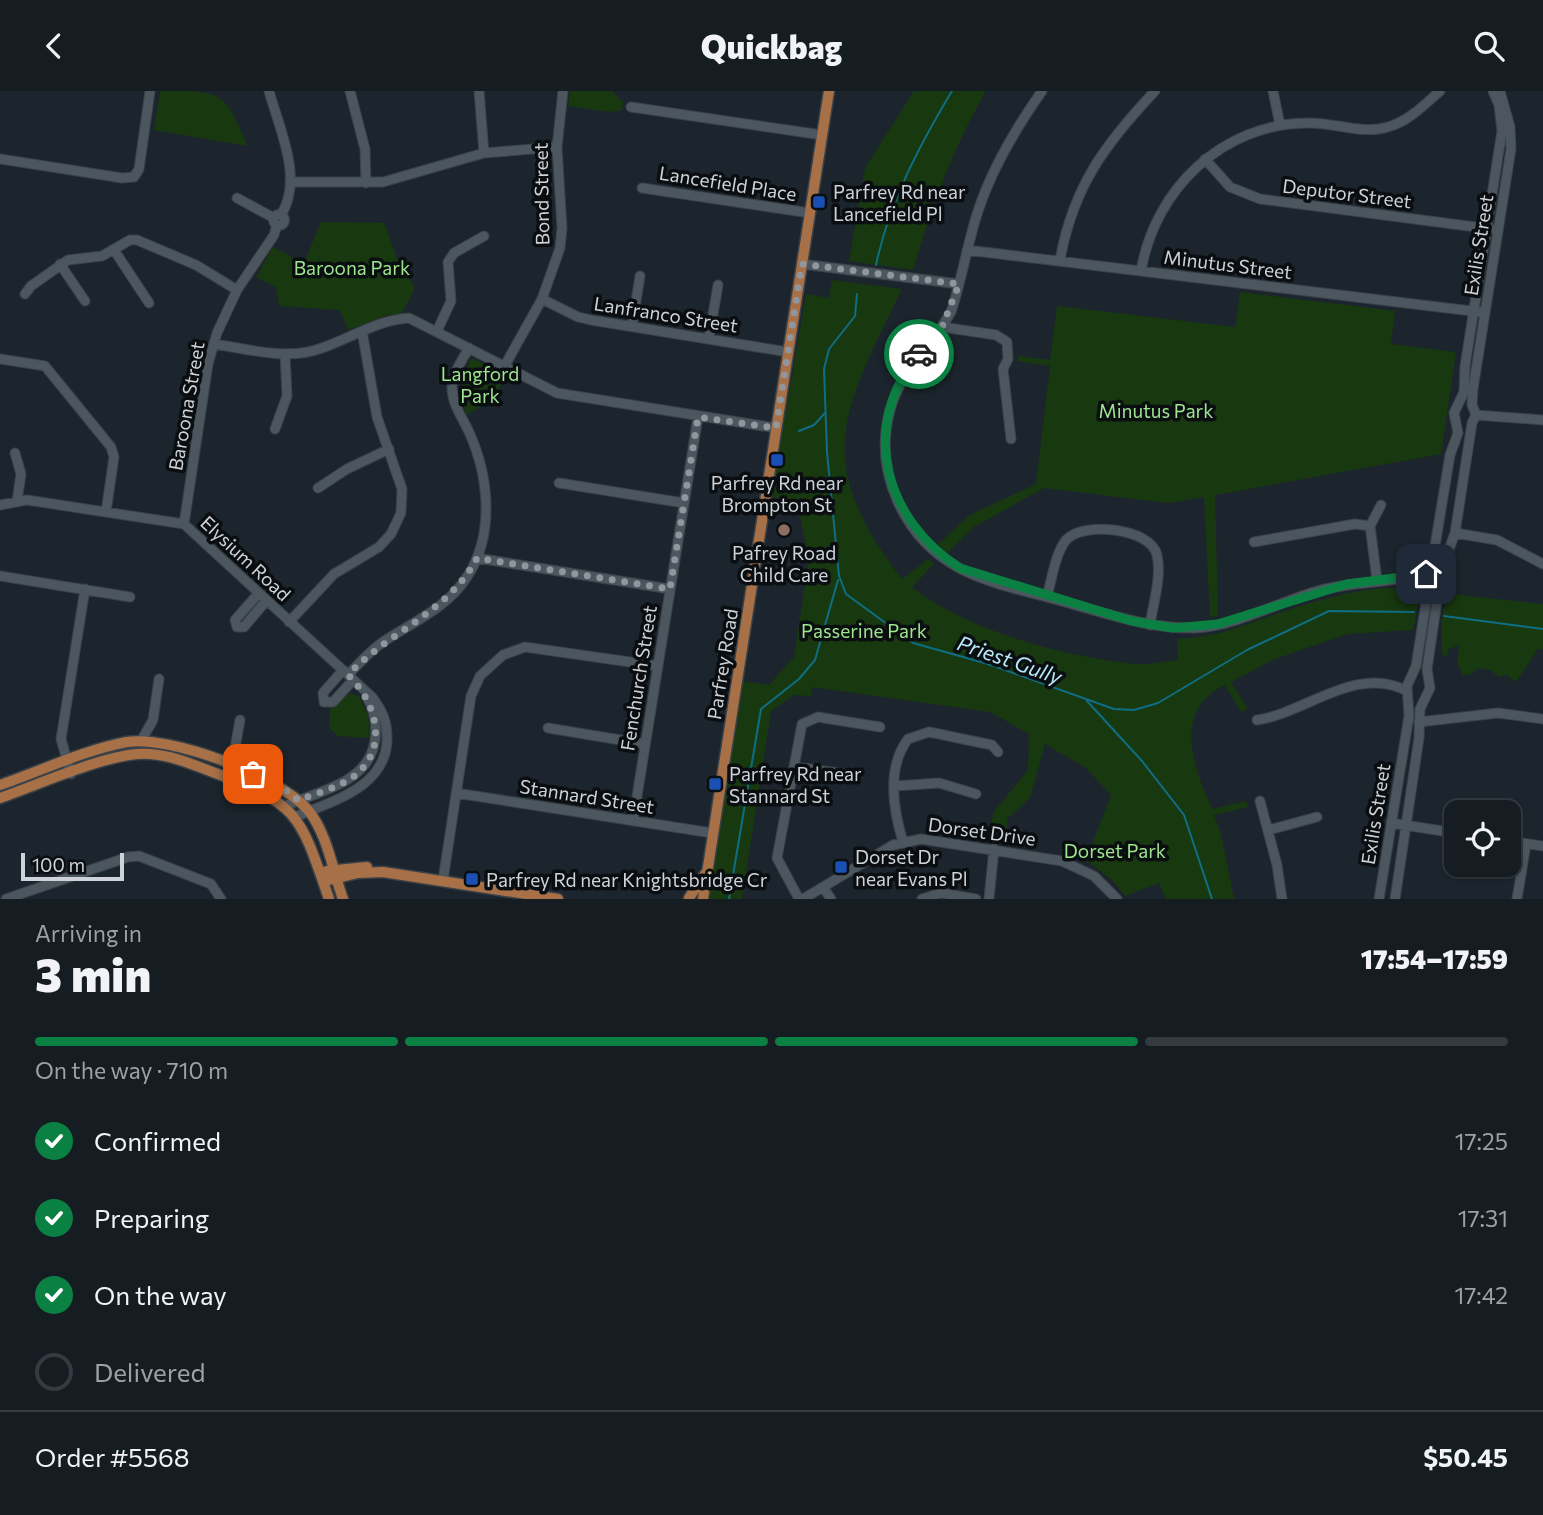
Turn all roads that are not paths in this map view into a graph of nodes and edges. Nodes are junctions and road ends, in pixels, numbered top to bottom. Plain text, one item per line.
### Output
1 (150, 91) edge
2 (270, 91) edge
3 (350, 91) edge
4 (479, 91) edge
5 (563, 91) edge
6 (829, 91) edge
7 (1042, 91) edge
8 (1155, 91) edge
9 (1273, 91) edge
10 (1440, 91) edge
11 (1493, 91) edge
12 (1500, 91) edge
13 (631, 107) dead end
14 (1280, 125) junction
15 (822, 135) junction
16 (557, 147) junction
17 (484, 153) junction
18 (0, 159) edge
19 (1205, 159) junction
20 (290, 182) junction
21 (366, 183) junction
22 (642, 188) dead end
23 (237, 198) dead end
24 (810, 213) junction
25 (277, 219) junction
26 (1487, 229) junction
27 (1498, 230) junction
28 (484, 236) dead end
29 (114, 250) junction
30 (967, 250) junction
31 (1060, 260) junction
32 (61, 264) junction
33 (802, 264) junction
34 (1141, 271) junction
35 (640, 276) dead end
36 (959, 284) junction
37 (718, 285) dead end
38 (237, 290) junction
39 (25, 294) dead end
40 (542, 299) junction
41 (85, 301) dead end
42 (149, 303) dead end
43 (1474, 311) junction
44 (1485, 313) junction
45 (632, 326) junction
46 (942, 327) junction
47 (362, 331) junction
48 (437, 331) junction
49 (709, 338) junction
50 (214, 344) junction
51 (469, 348) junction
52 (788, 352) junction
53 (285, 354) junction
54 (0, 359) edge
55 (505, 367) junction
56 (1459, 404) junction
57 (1472, 405) junction
58 (698, 417) junction
59 (1474, 419) junction
60 (1456, 420) junction
61 (1543, 420) edge
62 (776, 428) junction
63 (275, 429) dead end
64 (1011, 439) dead end
65 (389, 449) junction
66 (15, 453) dead end
67 (559, 483) dead end
68 (318, 488) dead end
69 (17, 501) junction
70 (684, 503) junction
71 (0, 505) edge
72 (1381, 505) dead end
73 (106, 512) junction
74 (184, 524) junction
75 (1370, 526) junction
76 (1455, 533) junction
77 (1254, 542) dead end
78 (477, 558) junction
79 (1543, 564) edge
80 (1446, 571) junction
81 (1428, 572) junction
82 (0, 576) edge
83 (1397, 579) junction
84 (1377, 580) junction
85 (1427, 588) junction
86 (85, 589) junction
87 (670, 589) junction
88 (1443, 592) junction
89 (258, 594) junction
90 (1047, 596) junction
91 (131, 597) dead end
92 (266, 601) junction
93 (289, 622) junction
94 (1150, 625) junction
95 (658, 666) junction
96 (351, 678) junction
97 (159, 679) dead end
98 (1428, 681) junction
99 (1409, 686) junction
100 (1424, 698) junction
101 (1543, 719) edge
102 (153, 720) junction
103 (240, 720) dead end
104 (1257, 720) dead end
105 (1419, 722) junction
106 (880, 727) dead end
107 (548, 729) dead end
108 (141, 741) junction
109 (162, 742) junction
110 (645, 744) junction
111 (235, 748) junction
112 (998, 752) dead end
113 (215, 760) junction
114 (67, 761) junction
115 (796, 767) junction
116 (239, 769) junction
117 (71, 774) junction
118 (846, 774) dead end
119 (0, 785) edge
120 (895, 786) junction
121 (456, 793) junction
122 (976, 795) dead end
123 (0, 798) edge
124 (298, 800) junction
125 (1260, 801) dead end
126 (285, 806) junction
127 (309, 811) junction
128 (295, 817) junction
129 (1317, 817) dead end
130 (633, 821) junction
131 (1391, 823) junction
132 (1406, 825) junction
133 (1269, 830) junction
134 (1444, 831) edge
135 (712, 833) junction
136 (903, 842) junction
137 (1521, 842) edge
138 (1526, 843) junction
139 (1543, 846) edge
140 (994, 849) junction
141 (707, 869) junction
142 (383, 872) junction
143 (358, 873) junction
144 (334, 874) junction
145 (322, 877) junction
146 (443, 880) junction
147 (823, 887) junction
148 (6, 899) edge
149 (221, 899) edge
150 (329, 899) edge
151 (343, 899) edge
152 (558, 899) edge
153 (691, 899) edge
154 (703, 899) edge
155 (801, 899) edge
156 (831, 899) edge
157 (922, 899) edge
158 (976, 899) edge
159 (989, 899) edge
160 (1116, 899) edge
161 (1282, 899) edge
162 (1379, 899) edge
163 (1395, 899) edge
164 (1517, 899) edge

1 - 18 street
2 - 20 street, Baroona Street
3 - 21 street
4 - 17 street
5 - 16 street, Bond Street
6 - 15 main road, Parfrey Road
7 - 30 street
8 - 31 street
9 - 14 street
10 - 14 street
11 - 26 street, Exilis Street
12 - 27 street, Exilis Street
13 - 15 street
14 - 19 street
15 - 24 main road, Parfrey Road
16 - 17 street
16 - 40 street, Bond Street
17 - 21 street
19 - 26 street, Deputor Street
19 - 34 street
20 - 21 street
20 - 25 street, Baroona Street
22 - 24 street, Lancefield Place
23 - 25 street
24 - 33 main road, Parfrey Road
25 - 38 street, Baroona Street
26 - 27 street, Deputor Street
26 - 43 street, Exilis Street
27 - 44 street, Exilis Street
28 - 48 street
29 - 32 street
29 - 38 street
29 - 42 street
30 - 31 street, Minutus Street
30 - 36 street
31 - 34 street, Minutus Street
32 - 39 street
32 - 41 street
33 - 36 street
33 - 52 main road, Parfrey Road
34 - 43 street, Minutus Street
35 - 45 street
36 - 46 street
37 - 49 street
38 - 50 street, Baroona Street
40 - 45 street, Lanfranco Street
40 - 55 street, Bond Street
43 - 44 street, Minutus Street
43 - 56 street, Exilis Street
44 - 57 street, Exilis Street
45 - 49 street, Lanfranco Street
46 - 64 street
46 - 90 street
47 - 48 street
47 - 53 street
47 - 65 street
48 - 51 street
49 - 52 street, Lanfranco Street
50 - 53 street
50 - 74 street, Baroona Street
51 - 55 street
51 - 78 street
52 - 62 main road, Parfrey Road
53 - 63 street
54 - 73 street
55 - 58 street
56 - 57 street
56 - 60 street, Exilis Street
57 - 59 street, Exilis Street
58 - 62 street
58 - 70 street, Fenchurch Street
59 - 60 street
59 - 61 street
59 - 76 street, Exilis Street
60 - 81 street, Exilis Street
62 - 135 main road, Parfrey Road
65 - 68 street
65 - 93 street
66 - 69 street
67 - 70 street
69 - 71 street, Elysium Road
69 - 73 street, Elysium Road
70 - 87 street, Fenchurch Street
72 - 75 street
73 - 74 street, Elysium Road
74 - 89 street, Elysium Road
75 - 77 street
75 - 84 street
76 - 79 street
76 - 80 street, Exilis Street
78 - 87 street
78 - 96 street
80 - 81 street
80 - 88 street, Exilis Street
81 - 83 street
81 - 85 street, Exilis Street
82 - 86 street
83 - 84 street
83 - 85 street
84 - 94 street
85 - 88 street
85 - 99 street, Exilis Street
86 - 91 street
86 - 114 street
87 - 95 street, Fenchurch Street
88 - 98 street, Exilis Street
89 - 92 street, Elysium Road
89 - 92 street
90 - 94 street
90 - 94 street
92 - 93 street, Elysium Road
93 - 96 street, Elysium Road
95 - 110 street, Fenchurch Street
95 - 121 street
96 - 124 street, Elysium Road
96 - 127 street, Elysium Road
97 - 102 street
98 - 99 street
98 - 100 street, Exilis Street
99 - 100 street
99 - 104 street
99 - 131 street, Exilis Street
100 - 105 street, Exilis Street
101 - 105 street
102 - 108 street
102 - 109 street
103 - 111 street
105 - 132 street, Exilis Street
106 - 115 street
107 - 110 street
108 - 109 main road
108 - 114 main road
109 - 113 main road
110 - 130 street, Fenchurch Street
111 - 113 street
111 - 116 street
112 - 120 street
113 - 116 main road
114 - 117 street
114 - 119 main road
115 - 118 street
115 - 155 street
116 - 124 main road
117 - 123 main road
117 - 126 main road
120 - 122 street
120 - 136 street
121 - 130 street, Stannard Street
121 - 146 street
124 - 126 street, Elysium Road
124 - 127 main road
125 - 133 street
126 - 128 main road
127 - 128 street, Elysium Road
127 - 144 main road
128 - 145 main road
129 - 133 street
130 - 135 street, Stannard Street
131 - 132 street
131 - 162 street, Exilis Street
132 - 134 street
132 - 163 street, Exilis Street
133 - 161 street
135 - 141 main road, Parfrey Road
136 - 140 street, Dorset Drive
136 - 147 street, Dorset Drive
137 - 138 street
138 - 139 street
138 - 164 street
140 - 159 street
140 - 160 street, Dorset Drive
141 - 153 main road, Parfrey Road
141 - 154 main road, Parfrey Road
142 - 143 main road
142 - 144 main road
142 - 146 main road
143 - 144 main road
143 - 151 main road
144 - 145 main road
144 - 151 main road
145 - 150 main road
146 - 152 main road
147 - 155 street, Dorset Drive
147 - 156 street
148 - 149 street
157 - 158 street

